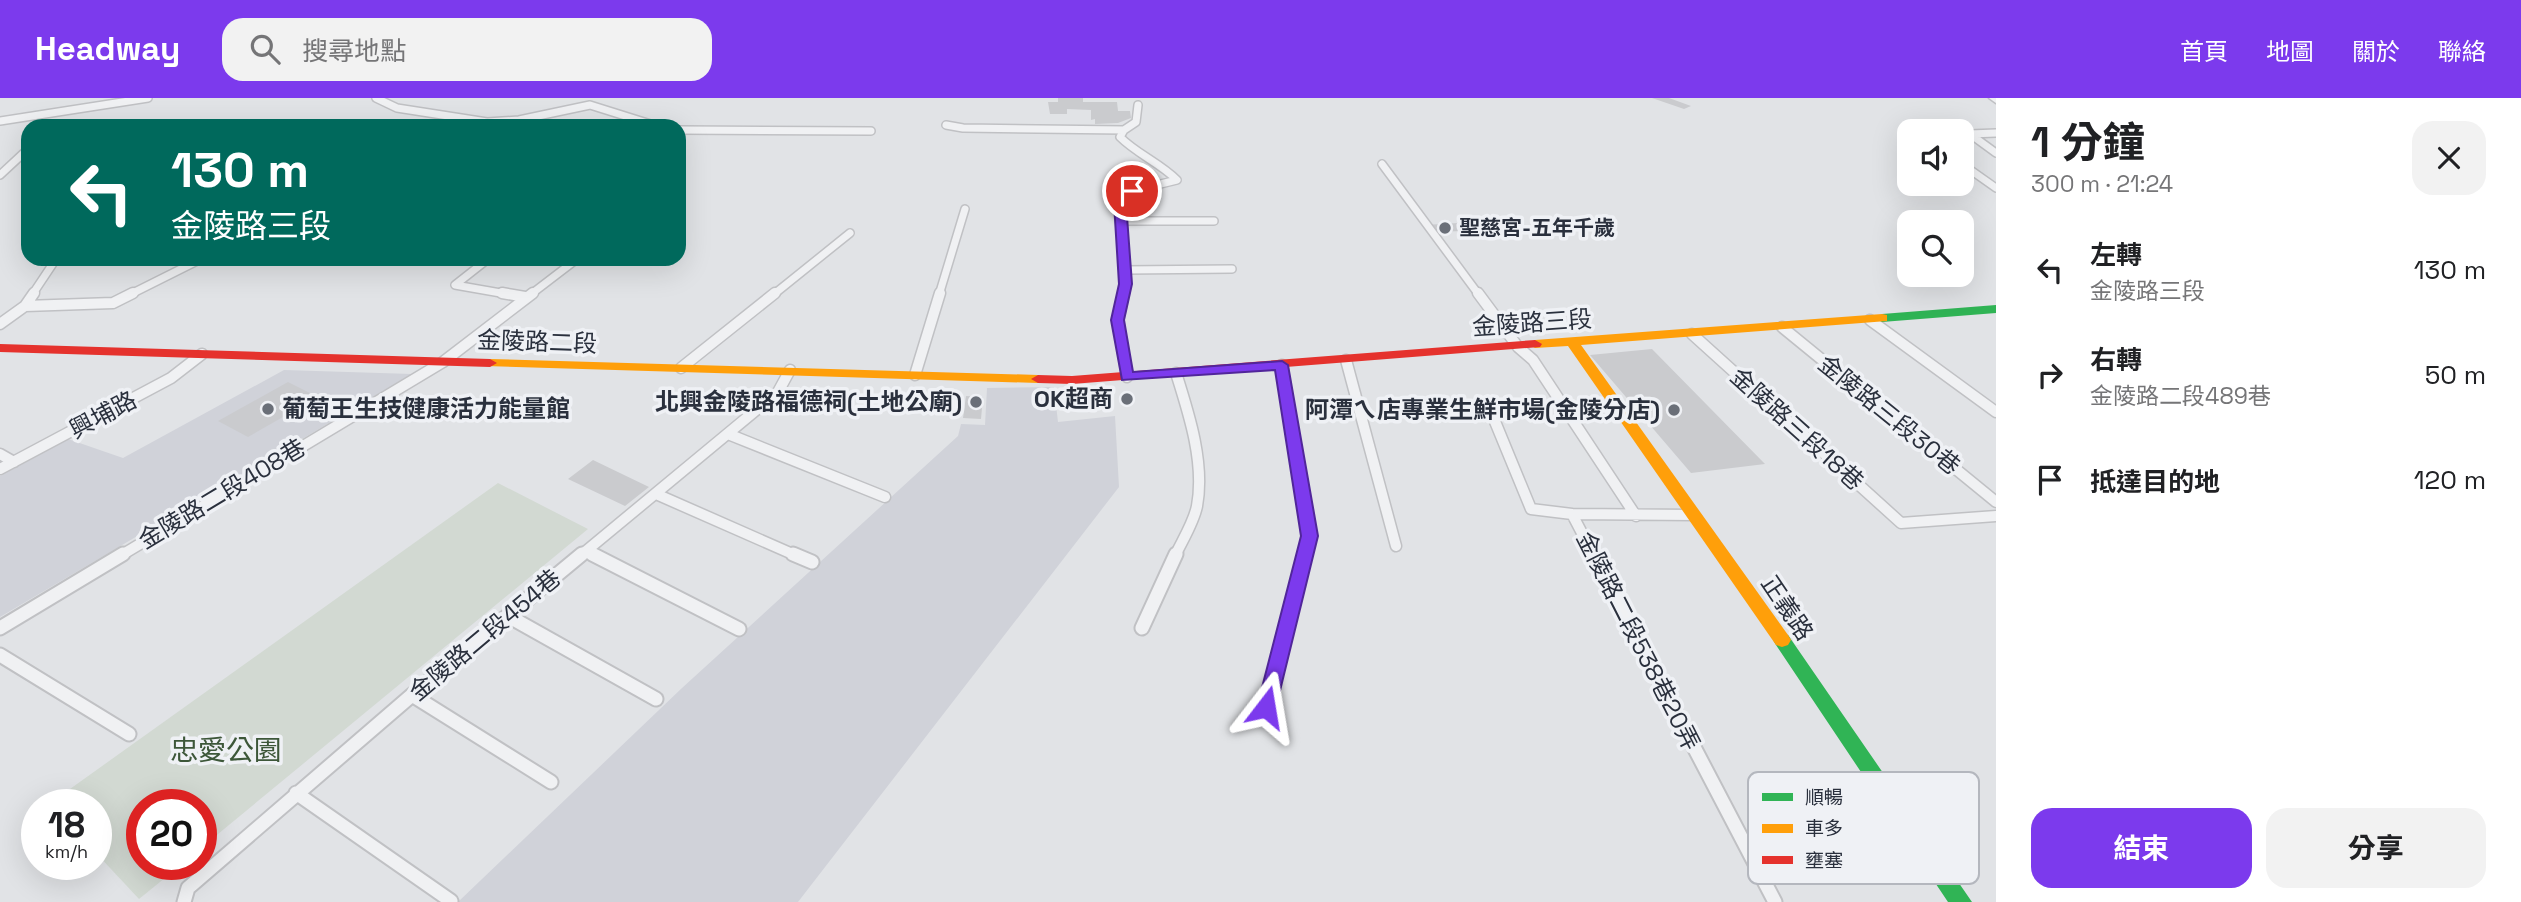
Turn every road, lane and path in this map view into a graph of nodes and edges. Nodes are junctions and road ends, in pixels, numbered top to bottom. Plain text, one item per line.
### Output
1 (148, 98) edge
2 (376, 98) edge
3 (588, 98) edge
4 (1138, 105) dead end
5 (571, 108) junction
6 (42, 114) junction
7 (40, 119) edge
8 (468, 119) edge
9 (523, 119) edge
10 (635, 119) edge
11 (0, 121) edge
12 (946, 125) dead end
13 (686, 130) edge
14 (1124, 130) junction
15 (871, 131) dead end
16 (1996, 133) edge
17 (1996, 153) edge
18 (21, 156) edge
19 (1382, 164) dead end
20 (1974, 172) edge
21 (0, 175) edge
22 (1996, 188) edge
23 (965, 209) dead end
24 (1122, 221) junction
25 (1214, 221) dead end
26 (850, 233) dead end
27 (52, 266) edge
28 (187, 266) edge
29 (479, 266) edge
30 (568, 266) edge
31 (1232, 269) dead end
32 (1125, 270) junction
33 (525, 298) junction
34 (25, 306) junction
35 (1996, 309) edge
36 (1870, 320) junction
37 (0, 324) edge
38 (1782, 327) junction
39 (1692, 334) junction
40 (1572, 342) junction
41 (1518, 347) junction
42 (0, 348) edge
43 (202, 354) junction
44 (1346, 360) junction
45 (443, 362) junction
46 (1282, 365) junction
47 (681, 369) junction
48 (790, 370) junction
49 (1176, 373) junction
50 (915, 375) junction
51 (1127, 377) junction
52 (1072, 380) joint
53 (1489, 407) dead end
54 (1996, 412) edge
55 (728, 433) junction
56 (0, 454) edge
57 (15, 462) junction
58 (0, 469) edge
59 (656, 494) junction
60 (885, 497) dead end
61 (1996, 502) edge
62 (1572, 514) junction
63 (1696, 515) junction
64 (1636, 516) junction
65 (1996, 516) edge
66 (1396, 546) dead end
67 (586, 551) junction
68 (811, 562) dead end
69 (508, 616) junction
70 (0, 628) edge
71 (1142, 628) dead end
72 (739, 629) dead end
73 (0, 655) edge
74 (412, 695) junction
75 (656, 699) dead end
76 (1266, 707) dead end
77 (129, 734) dead end
78 (1873, 772) edge
79 (551, 782) dead end
80 (296, 793) junction
81 (1748, 852) edge
82 (1765, 884) edge
83 (1950, 884) edge
84 (451, 901) edge
85 (184, 902) edge
86 (1774, 902) edge
87 (1962, 902) edge

1 - 6 lane
2 - 8 lane
3 - 5 lane
4 - 14 lane
5 - 9 lane
5 - 10 lane
6 - 7 lane
6 - 11 lane
12 - 14 lane
13 - 15 lane
14 - 24 lane
16 - 17 lane
18 - 21 lane
19 - 41 lane
20 - 22 lane
23 - 50 lane
24 - 25 lane
24 - 32 lane
26 - 47 lane
27 - 34 lane
28 - 34 lane
29 - 33 lane
30 - 33 lane, 金陵路二段408巷
31 - 32 lane
32 - 51 lane
33 - 45 lane, 金陵路二段408巷
34 - 37 lane
35 - 36 main road, 金陵路三段
36 - 38 main road, 金陵路三段
36 - 54 lane
38 - 39 main road, 金陵路三段
38 - 61 lane, 金陵路三段30巷
39 - 40 main road, 金陵路三段
39 - 65 lane, 金陵路三段18巷
40 - 41 main road, 金陵路三段
40 - 63 main road, 正義路
41 - 44 main road, 金陵路三段
41 - 64 lane
42 - 43 main road, 金陵路二段
43 - 45 main road, 金陵路二段
43 - 57 lane, 興埔路
44 - 46 main road, 金陵路三段
44 - 66 lane
45 - 47 main road, 金陵路二段
45 - 70 lane, 金陵路二段408巷
46 - 49 main road, 金陵路三段
46 - 76 lane
47 - 48 main road, 金陵路二段
48 - 50 main road, 金陵路二段
48 - 55 lane, 金陵路二段454巷
49 - 51 main road, 金陵路三段
49 - 71 lane
50 - 52 main road, 金陵路二段
51 - 52 main road, 金陵路三段
53 - 62 lane, 金陵路二段538巷20弄
55 - 59 lane, 金陵路二段454巷
55 - 60 lane
56 - 57 lane
57 - 58 lane, 興埔路
59 - 67 lane, 金陵路二段454巷
59 - 68 lane
62 - 64 lane
62 - 81 lane, 金陵路二段538巷20弄
63 - 64 lane
63 - 78 main road, 正義路
67 - 69 lane, 金陵路二段454巷
67 - 72 lane
69 - 74 lane, 金陵路二段454巷
69 - 75 lane
73 - 77 lane
74 - 79 lane
74 - 80 lane, 金陵路二段454巷
80 - 84 lane
80 - 85 lane, 金陵路二段454巷
82 - 86 lane, 金陵路二段538巷20弄
83 - 87 main road, 正義路

